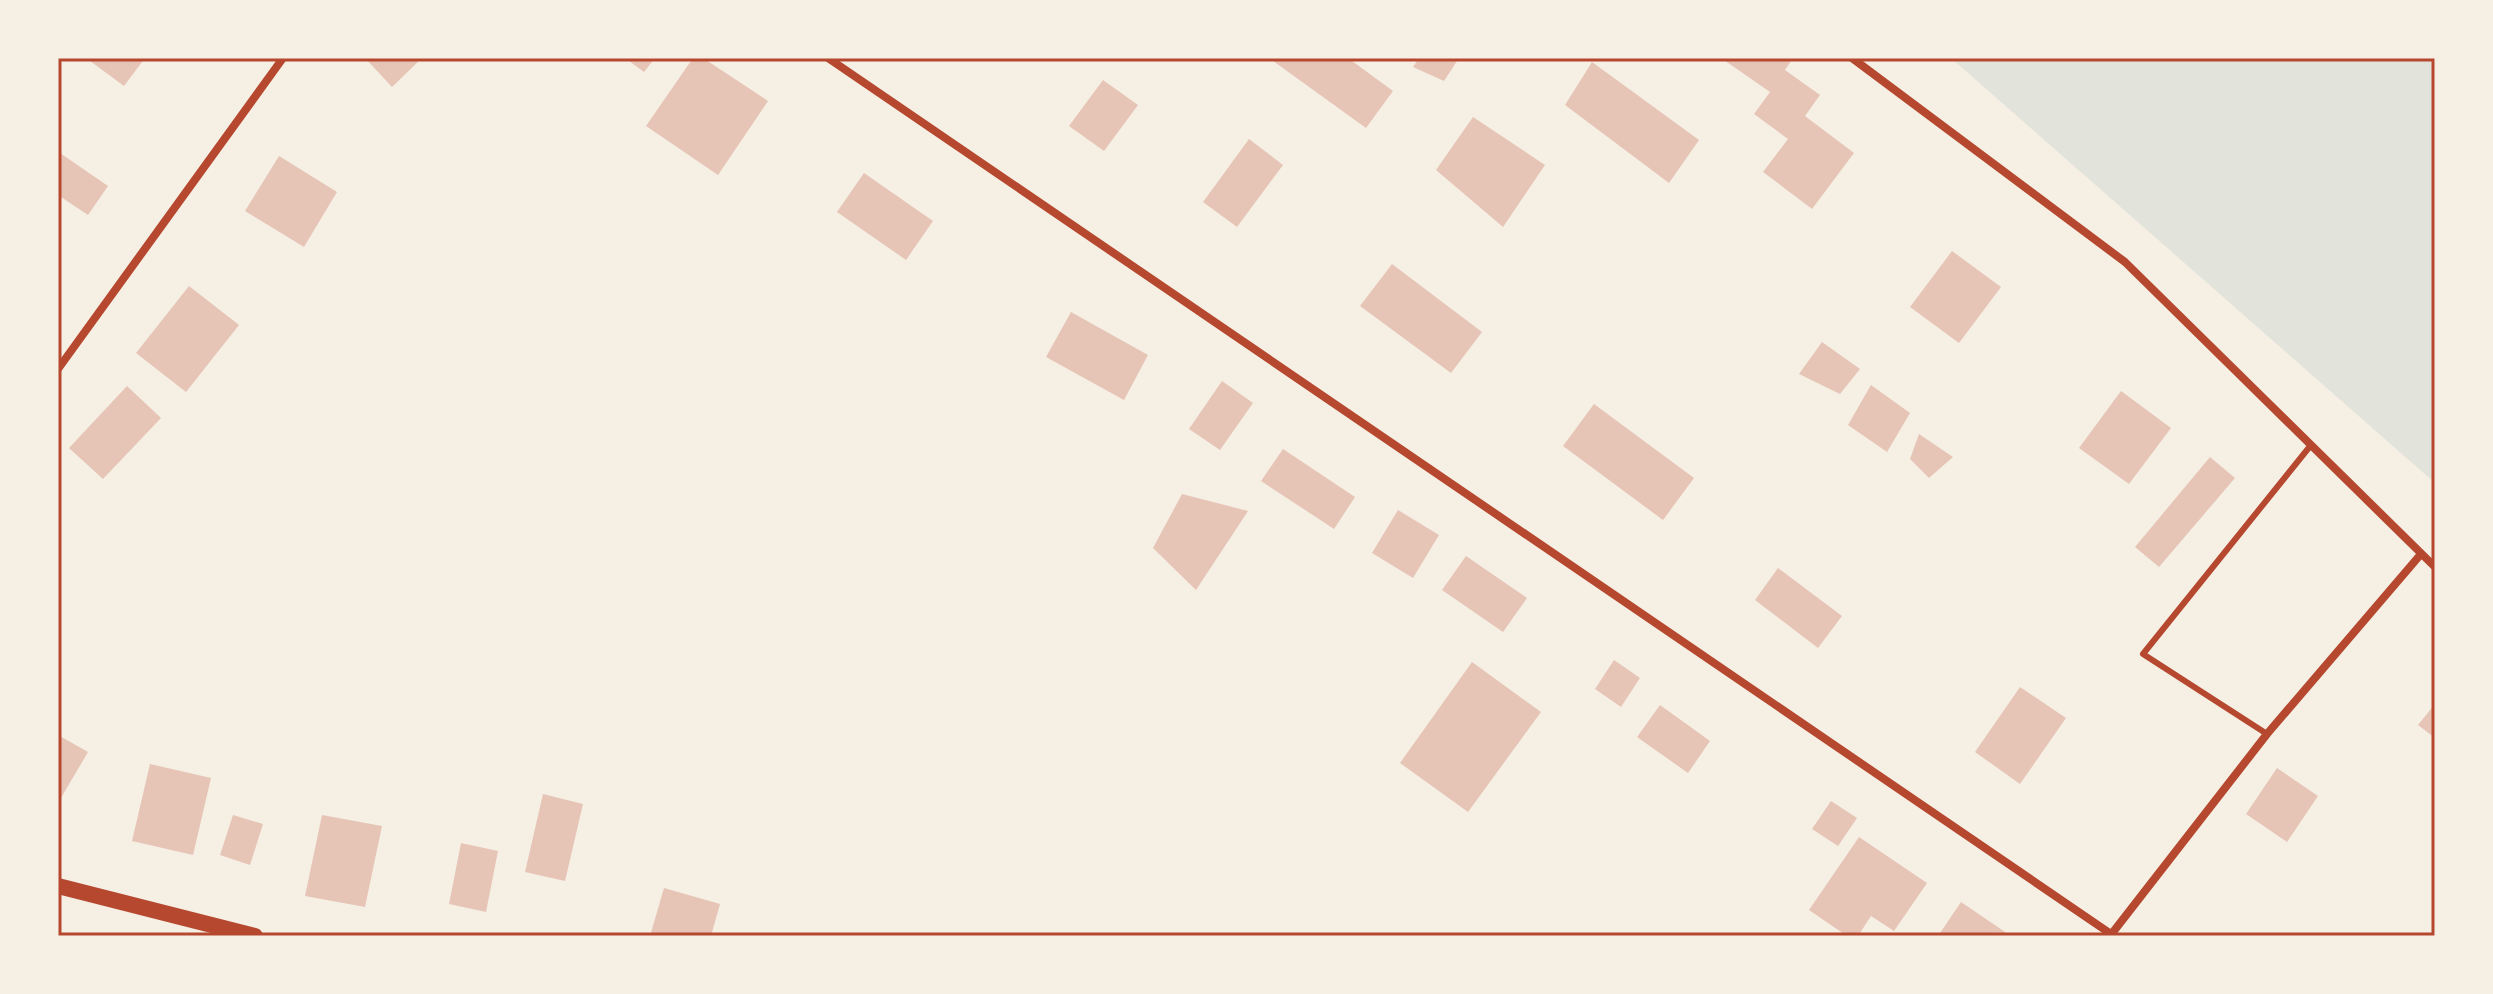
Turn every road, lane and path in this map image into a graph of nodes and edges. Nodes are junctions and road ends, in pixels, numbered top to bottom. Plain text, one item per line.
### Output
1 (283, 58) edge
2 (828, 58) edge
3 (1852, 58) edge
4 (58, 369) edge
5 (2311, 445) junction
6 (2421, 554) junction
7 (2435, 567) edge
8 (2267, 734) junction
9 (58, 886) edge
10 (2110, 935) edge
11 (255, 936) edge

1 - 4 street
2 - 10 street
3 - 5 street
5 - 6 street
5 - 8 lane
6 - 7 street
6 - 8 street
8 - 10 street
9 - 11 main road

